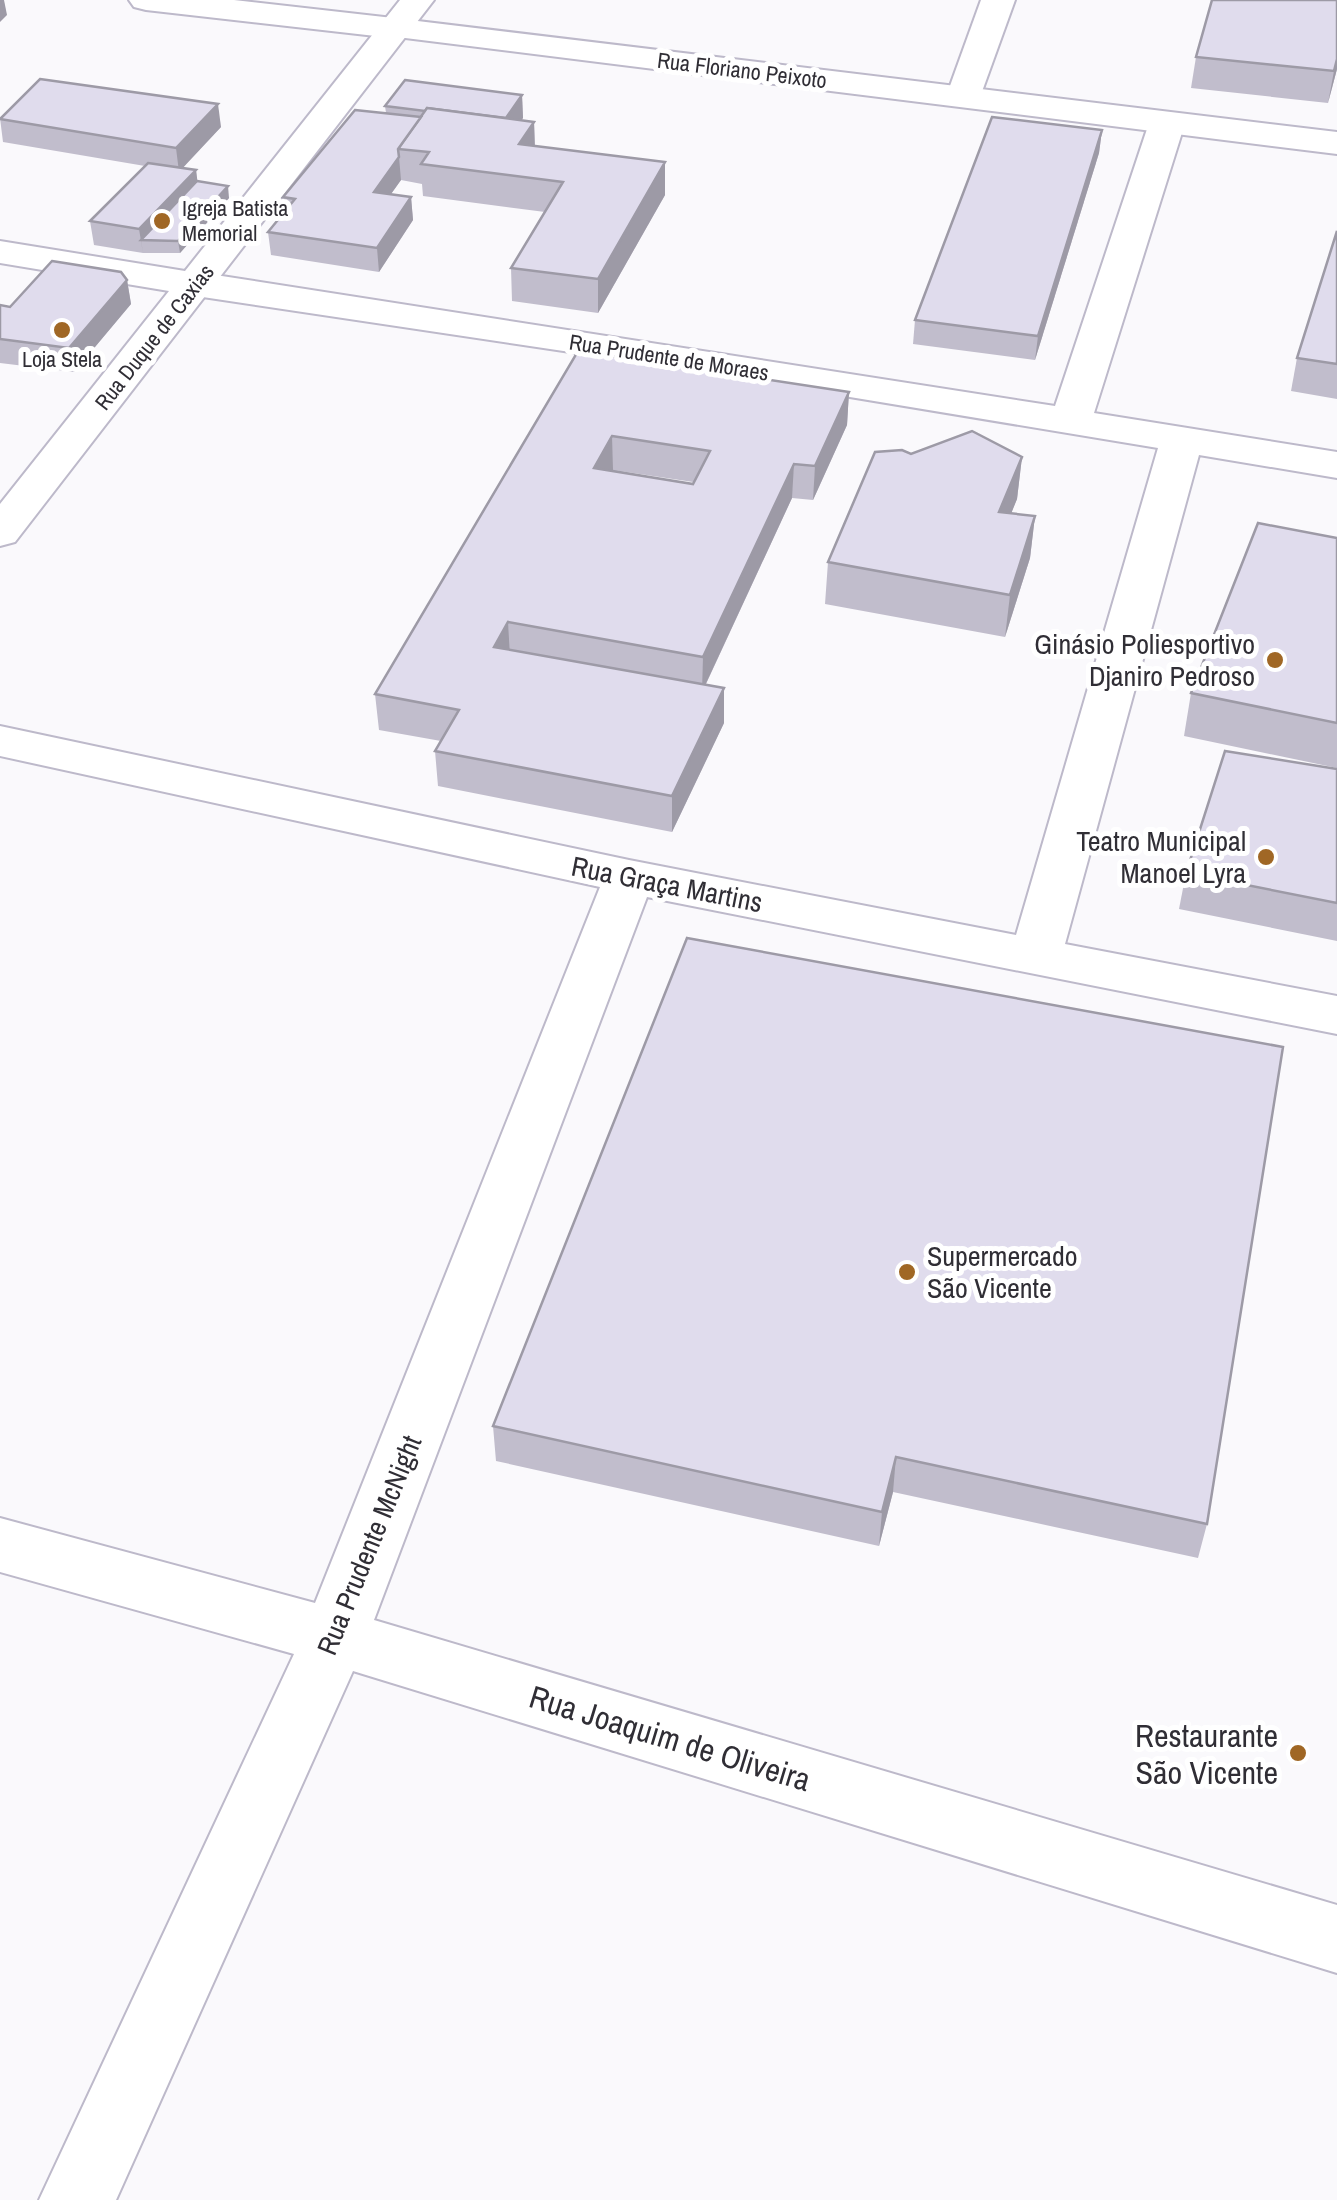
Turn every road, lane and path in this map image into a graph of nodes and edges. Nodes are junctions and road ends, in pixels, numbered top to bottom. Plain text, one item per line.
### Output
1 (146, 0) edge
2 (418, 0) edge
3 (998, 0) edge
4 (393, 28) junction
5 (963, 97) junction
6 (1167, 123) junction
7 (1337, 142) edge
8 (0, 252) edge
9 (196, 284) junction
10 (1070, 420) junction
11 (1182, 439) junction
12 (1337, 465) edge
13 (0, 532) edge
14 (0, 741) edge
15 (629, 877) junction
16 (1036, 956) junction
17 (1337, 1015) edge
18 (0, 1545) edge
19 (335, 1637) junction
20 (1337, 1938) edge
21 (77, 2200) edge

1 - 4 street, Rua Floriano Peixoto
2 - 4 street, Rua Duque de Caxias
3 - 5 street
4 - 5 street, Rua Floriano Peixoto
4 - 9 street, Rua Duque de Caxias
5 - 6 street, Rua Floriano Peixoto
6 - 7 street, Rua Floriano Peixoto
6 - 10 street
8 - 9 street, Rua Prudente de Moraes
9 - 10 street, Rua Prudente de Moraes
9 - 13 street, Rua Duque de Caxias
10 - 11 street, Rua Prudente de Moraes
11 - 12 street, Rua Prudente de Moraes
11 - 16 street
14 - 15 street, Rua Graça Martins
15 - 16 street, Rua Graça Martins
15 - 19 street, Rua Prudente McNight
16 - 17 street, Rua Graça Martins
18 - 19 street, Rua Joaquim de Oliveira
19 - 20 street, Rua Joaquim de Oliveira
19 - 21 street, Rua Prudente McNight

